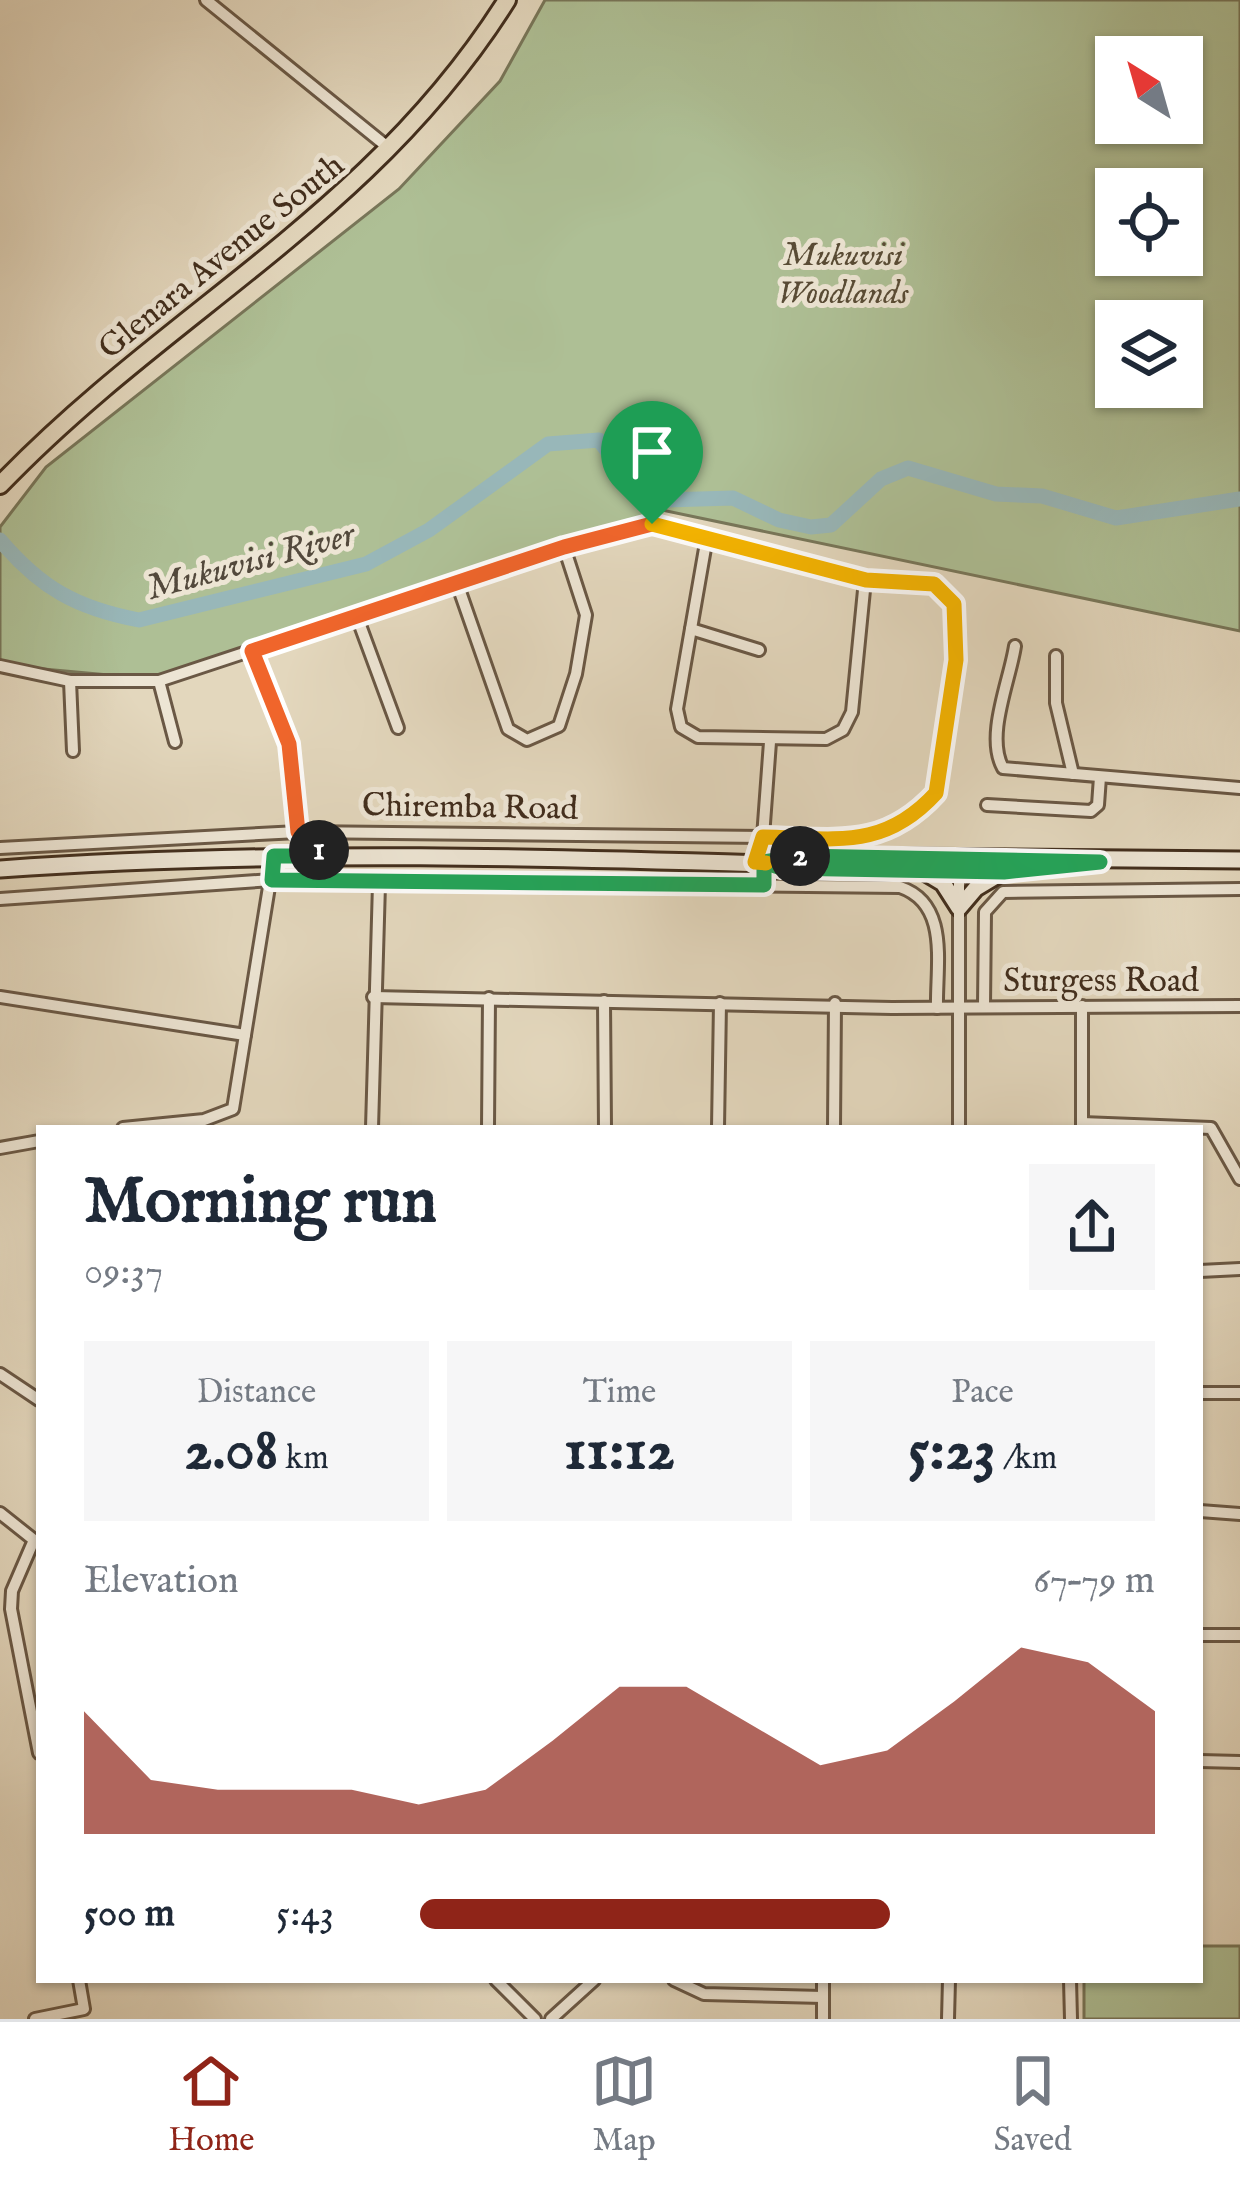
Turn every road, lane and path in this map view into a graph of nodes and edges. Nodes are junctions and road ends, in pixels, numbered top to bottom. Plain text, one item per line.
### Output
1 (206, 0) edge
2 (507, 0) edge
3 (390, 149) junction
4 (0, 485) edge
5 (707, 537) junction
6 (564, 547) junction
7 (866, 580) junction
8 (458, 586) junction
9 (357, 617) junction
10 (691, 629) junction
11 (1016, 646) dead end
12 (759, 650) dead end
13 (252, 651) junction
14 (1056, 656) dead end
15 (0, 666) edge
16 (70, 681) junction
17 (160, 681) junction
18 (398, 728) dead end
19 (175, 742) dead end
20 (770, 742) junction
21 (74, 751) dead end
22 (1073, 774) junction
23 (1100, 777) junction
24 (1240, 788) edge
25 (987, 805) dead end
26 (298, 832) junction
27 (568, 836) junction
28 (763, 837) junction
29 (0, 848) edge
30 (274, 856) junction
31 (326, 856) junction
32 (561, 859) junction
33 (1239, 860) edge
34 (760, 862) junction
35 (1100, 862) junction
36 (959, 864) junction
37 (0, 869) edge
38 (922, 871) junction
39 (1004, 872) junction
40 (272, 880) junction
41 (554, 882) junction
42 (379, 884) junction
43 (764, 885) junction
44 (1239, 889) edge
45 (1095, 890) junction
46 (0, 899) edge
47 (959, 908) junction
48 (0, 998) edge
49 (373, 998) junction
50 (490, 998) junction
51 (604, 1001) junction
52 (720, 1003) junction
53 (835, 1003) junction
54 (984, 1006) junction
55 (1082, 1006) junction
56 (1240, 1006) edge
57 (937, 1008) junction
58 (962, 1008) junction
59 (245, 1035) junction
60 (204, 1124) edge
61 (372, 1125) edge
62 (488, 1125) edge
63 (605, 1125) edge
64 (718, 1125) edge
65 (834, 1125) edge
66 (959, 1125) edge
67 (1082, 1125) edge
68 (1203, 1128) edge
69 (36, 1142) edge
70 (0, 1148) edge
71 (1240, 1179) edge
72 (1240, 1269) edge
73 (1203, 1271) edge
74 (0, 1374) edge
75 (1203, 1393) edge
76 (1240, 1393) edge
77 (36, 1398) edge
78 (1203, 1510) edge
79 (0, 1514) edge
80 (1240, 1514) edge
81 (36, 1539) edge
82 (36, 1542) edge
83 (1203, 1635) edge
84 (1240, 1636) edge
85 (36, 1738) edge
86 (1203, 1761) edge
87 (1240, 1762) edge
88 (80, 1983) edge
89 (499, 1983) edge
90 (591, 1983) edge
91 (680, 1983) edge
92 (823, 1983) edge
93 (949, 1983) edge
94 (1070, 1983) edge
95 (823, 1997) junction
96 (35, 2019) edge
97 (535, 2019) edge
98 (551, 2019) edge
99 (823, 2019) edge
100 (948, 2019) edge
101 (1071, 2019) edge

1 - 3 street
2 - 3 main road, Glenara Avenue South
3 - 4 main road, Glenara Avenue South
5 - 6 street
5 - 7 street
5 - 10 street
6 - 8 street
6 - 8 street
7 - 20 street
7 - 28 street, Chiremba Road
8 - 9 street
9 - 13 street
9 - 18 street
10 - 12 street
10 - 20 street
11 - 22 street
13 - 17 street
13 - 26 street
14 - 22 street
15 - 16 street
16 - 17 street
16 - 21 street
17 - 19 street
20 - 28 street
22 - 23 street
23 - 24 street
23 - 25 street
26 - 27 street, Chiremba Road
26 - 29 street, Chiremba Road
26 - 31 street
27 - 28 street, Chiremba Road
27 - 32 street
28 - 34 street
30 - 31 main road, Chiremba Road
30 - 37 main road, Chiremba Road
30 - 40 street
31 - 32 main road, Chiremba Road
32 - 34 main road, Chiremba Road
32 - 41 street
33 - 35 main road, Chiremba Road
33 - 44 street
34 - 36 main road, Chiremba Road
34 - 38 main road, Chiremba Road
34 - 43 street
35 - 36 main road, Chiremba Road
35 - 39 main road, Chiremba Road
35 - 45 street
36 - 38 main road, Chiremba Road
36 - 39 main road, Chiremba Road
36 - 47 street
38 - 47 main road
39 - 47 main road
40 - 42 street
40 - 46 street
40 - 59 street
41 - 42 street
41 - 43 street
42 - 49 street
43 - 57 street
44 - 45 street
45 - 54 street
47 - 58 street
48 - 59 street
49 - 50 street, Sturgess Road
49 - 61 street
50 - 51 street, Sturgess Road
50 - 62 street
51 - 52 street, Sturgess Road
51 - 63 street
52 - 53 street, Sturgess Road
52 - 64 street
53 - 57 street, Sturgess Road
53 - 65 street
54 - 55 street, Sturgess Road
54 - 58 street, Sturgess Road
55 - 56 street, Sturgess Road
55 - 67 street
57 - 58 street, Sturgess Road
58 - 66 street
59 - 60 street
68 - 71 street
69 - 70 street
72 - 73 street
74 - 77 street
75 - 76 street
78 - 80 street
79 - 81 street
82 - 85 street
83 - 84 street
86 - 87 street
88 - 96 street
89 - 97 street
90 - 98 street
91 - 95 street
92 - 95 street
93 - 100 street
94 - 101 street
95 - 99 street

